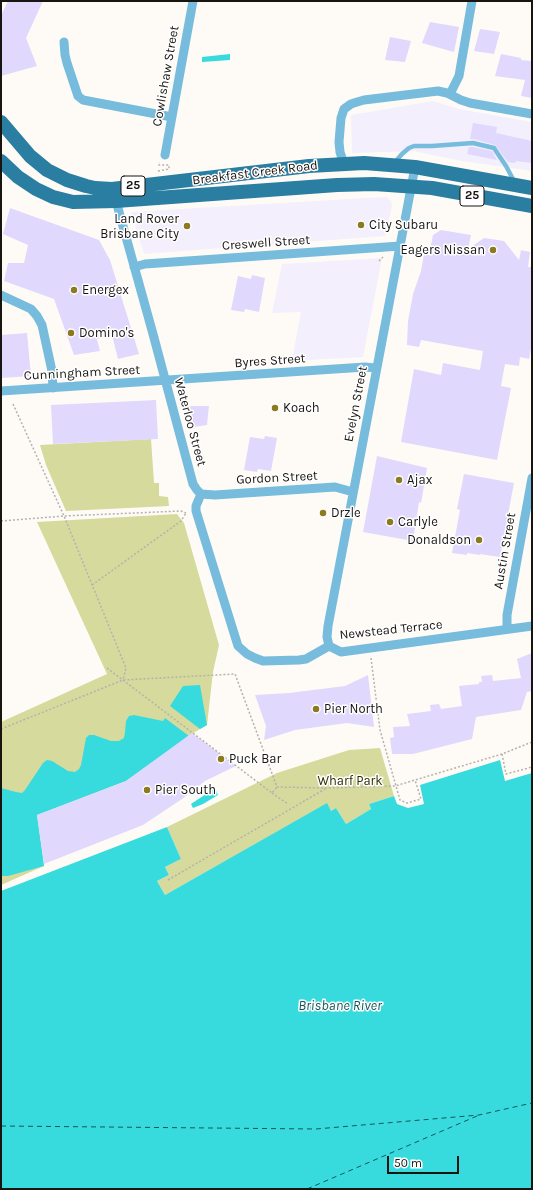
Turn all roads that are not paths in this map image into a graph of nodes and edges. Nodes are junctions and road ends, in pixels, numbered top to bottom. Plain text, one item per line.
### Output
1 (193, 1) edge
2 (472, 1) edge
3 (64, 42) dead end
4 (450, 94) junction
5 (532, 114) edge
6 (172, 117) junction
7 (1, 122) edge
8 (165, 158) road end
9 (1, 162) edge
10 (344, 164) junction
11 (392, 165) junction
12 (415, 167) junction
13 (516, 185) junction
14 (412, 186) junction
15 (532, 188) edge
16 (116, 201) junction
17 (532, 206) edge
18 (400, 246) junction
19 (134, 267) junction
20 (1, 295) edge
21 (376, 368) junction
22 (165, 381) junction
23 (53, 388) junction
24 (1, 391) edge
25 (532, 478) edge
26 (353, 492) junction
27 (201, 494) junction
28 (532, 626) edge
29 (507, 629) junction
30 (329, 646) junction

1 - 6 street, Cowlishaw Street
2 - 4 street
3 - 6 street
4 - 5 street
4 - 10 street
6 - 8 street, Cowlishaw Street
7 - 10 main road, Breakfast Creek Road / 25
9 - 16 main road, Breakfast Creek Road / 25
10 - 11 main road, Breakfast Creek Road / 25
11 - 12 main road, Breakfast Creek Road / 25
11 - 13 lane
12 - 13 main road, Breakfast Creek Road / 25
12 - 14 street, Evelyn Street
13 - 15 main road, Breakfast Creek Road / 25
14 - 16 main road, Breakfast Creek Road / 25
14 - 17 main road, Breakfast Creek Road / 25
14 - 18 street, Evelyn Street
16 - 19 street, Waterloo Street
18 - 19 street, Creswell Street
18 - 21 street, Evelyn Street
19 - 22 street, Waterloo Street
20 - 23 street
21 - 22 street, Byres Street
21 - 26 street, Evelyn Street
22 - 23 street, Cunningham Street
22 - 27 street, Waterloo Street
23 - 24 street, Cunningham Street
25 - 29 street, Austin Street
26 - 27 street, Gordon Street
26 - 30 street, Evelyn Street
27 - 30 street, Newstead Terrace
28 - 29 street, Newstead Terrace
29 - 30 street, Newstead Terrace

